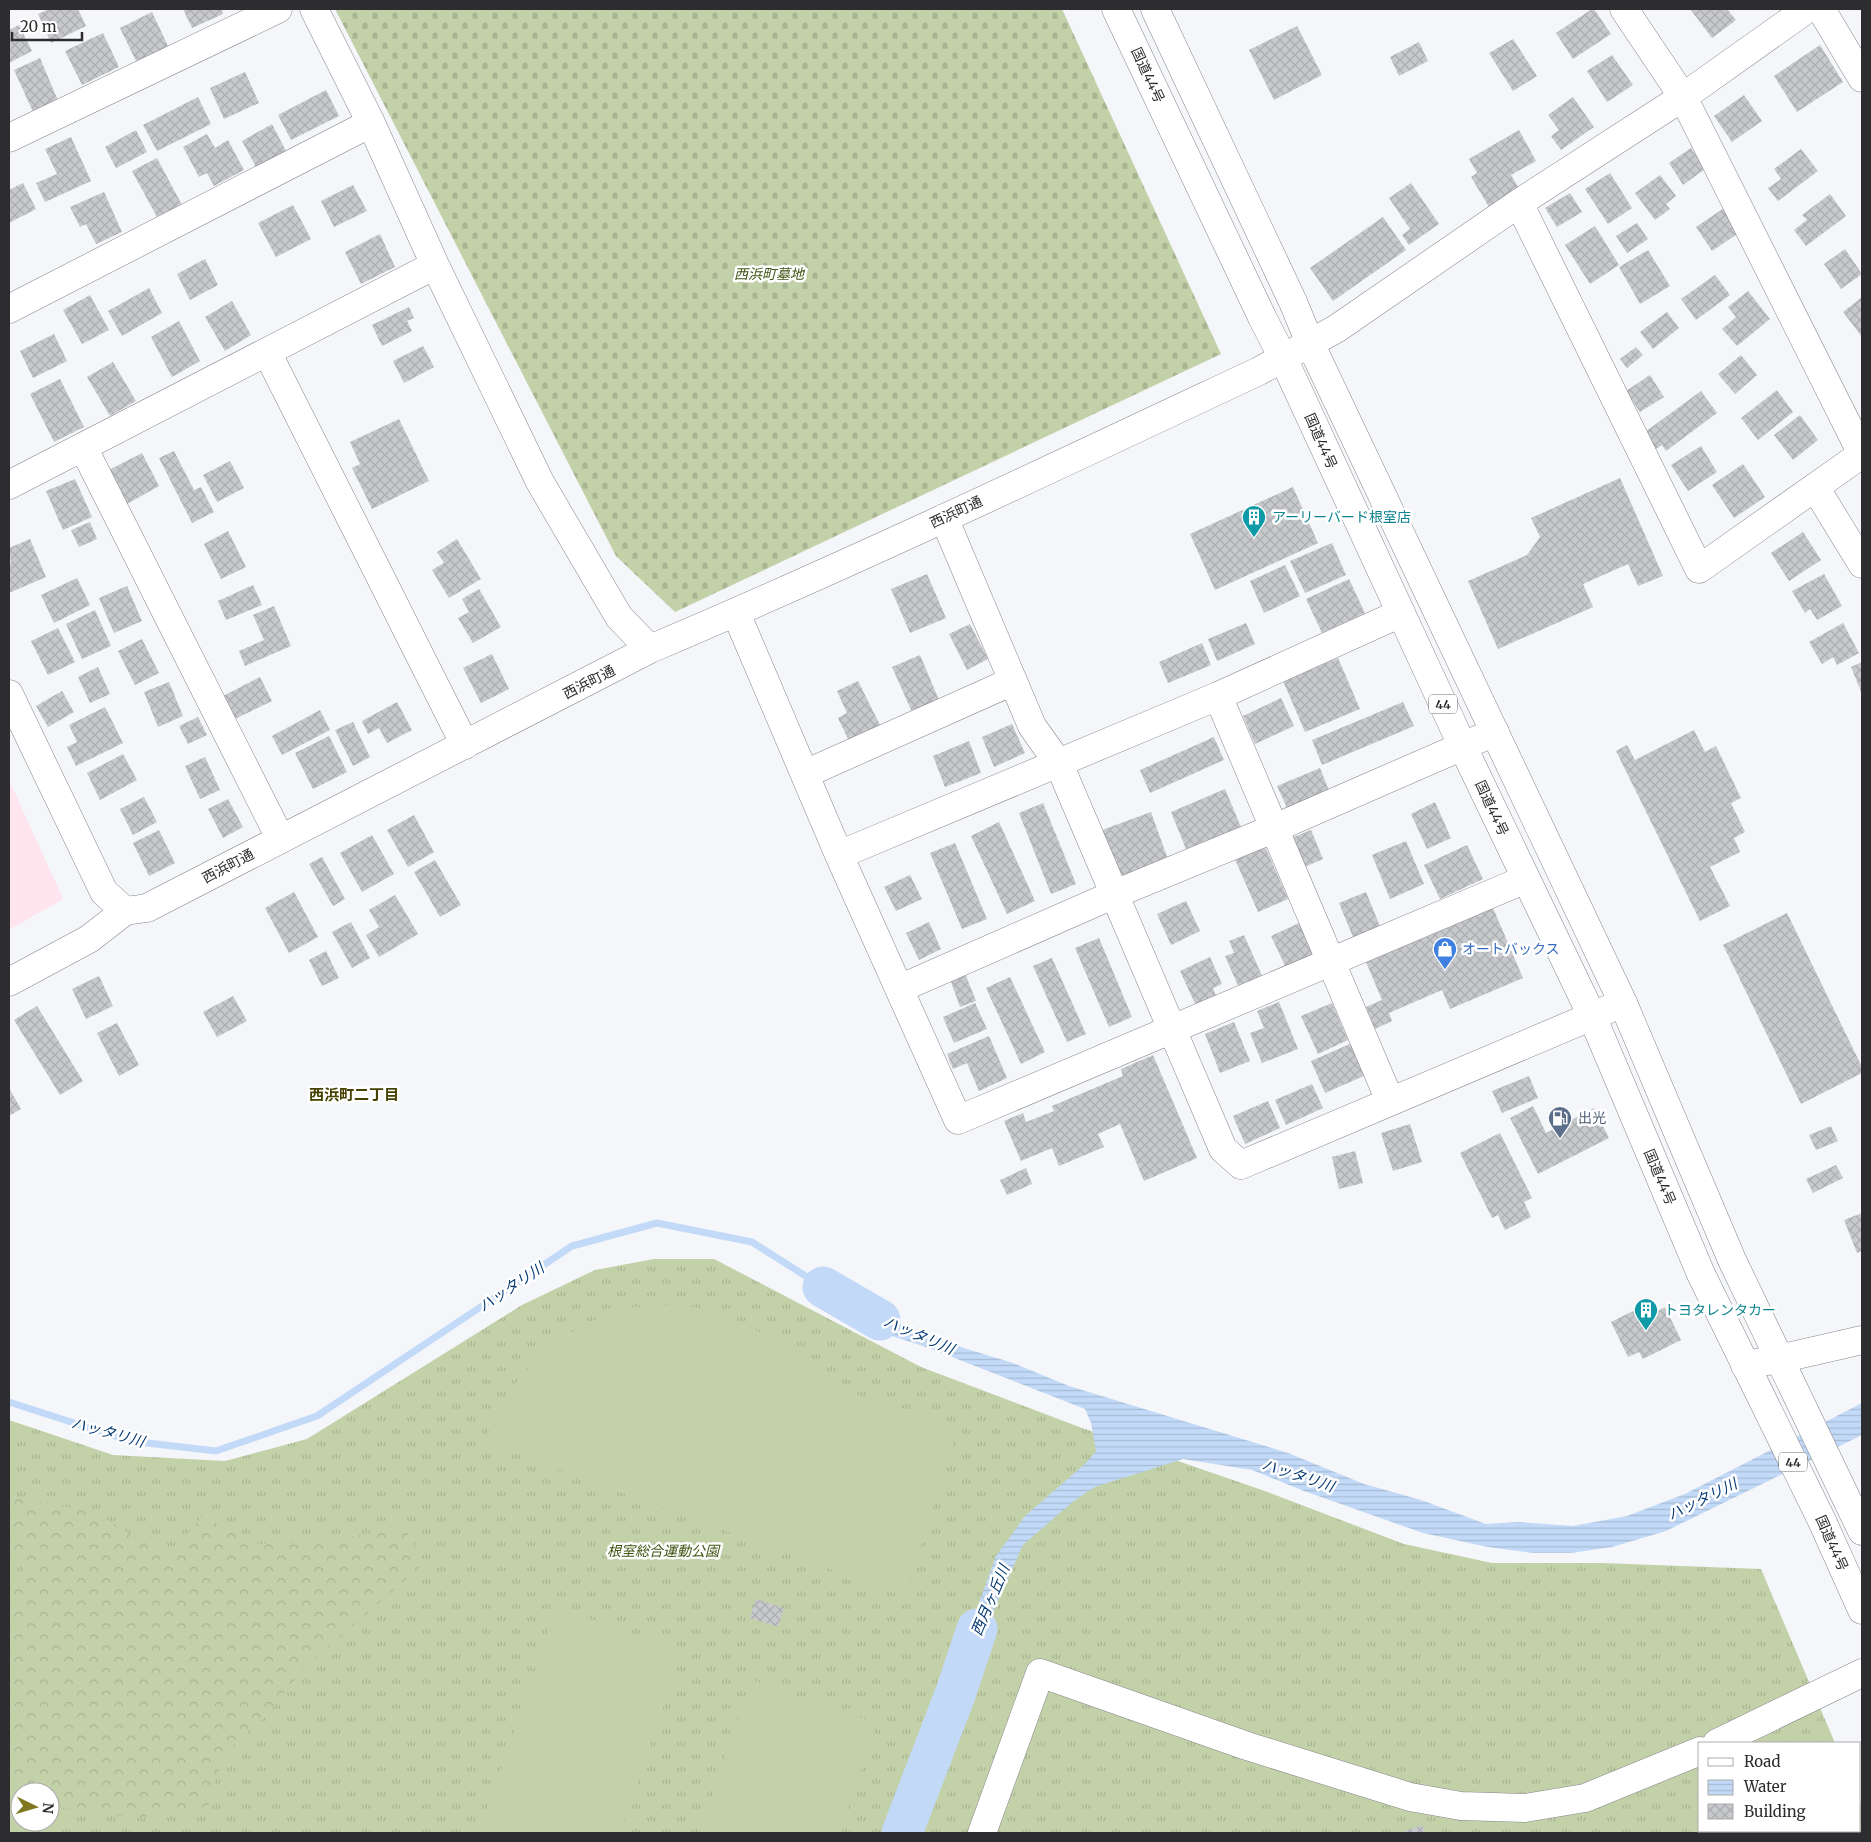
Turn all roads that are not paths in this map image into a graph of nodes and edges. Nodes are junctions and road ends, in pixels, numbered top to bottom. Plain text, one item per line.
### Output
1 (278, 9) edge
2 (314, 9) edge
3 (1116, 9) edge
4 (1155, 9) edge
5 (1624, 9) edge
6 (1807, 9) edge
7 (1821, 9) edge
8 (1862, 78) edge
9 (1683, 96) junction
10 (371, 123) junction
11 (9, 138) edge
12 (1519, 204) junction
13 (435, 264) junction
14 (10, 304) edge
15 (1310, 343) junction
16 (268, 352) junction
17 (1283, 358) junction
18 (83, 447) junction
19 (1862, 454) edge
20 (9, 485) edge
21 (1815, 487) junction
22 (944, 518) junction
23 (1862, 564) edge
24 (736, 613) junction
25 (1401, 613) junction
26 (650, 649) junction
27 (1013, 681) junction
28 (9, 694) edge
29 (1218, 696) junction
30 (1495, 732) junction
31 (465, 745) junction
32 (1462, 745) junction
33 (1059, 764) junction
34 (805, 774) junction
35 (1276, 828) junction
36 (280, 838) junction
37 (839, 855) junction
38 (1526, 879) junction
39 (1115, 894) junction
40 (125, 911) junction
41 (1333, 962) junction
42 (9, 982) edge
43 (899, 989) junction
44 (1623, 1003) junction
45 (1592, 1016) junction
46 (1172, 1030) junction
47 (1390, 1101) junction
48 (1862, 1340) edge
49 (1778, 1359) junction
50 (1745, 1365) junction
51 (1857, 1519) edge
52 (1862, 1610) edge
53 (1862, 1673) edge
54 (1719, 1742) edge
55 (1698, 1753) edge
56 (982, 1833) edge

1 - 11 main road
2 - 10 main road
3 - 17 main road, 国道44号 / 44
4 - 15 main road, 44
5 - 9 main road
6 - 9 main road, 西浜町通
7 - 8 main road
9 - 12 main road, 西浜町通
9 - 19 main road
10 - 13 main road
10 - 14 main road
12 - 15 main road, 西浜町通
12 - 21 main road
13 - 16 main road
13 - 26 main road
15 - 17 main road, 西浜町通
15 - 30 main road, 44
16 - 18 main road
16 - 31 main road
17 - 22 main road, 西浜町通
17 - 25 main road, 国道44号 / 44
18 - 20 main road
18 - 36 main road
19 - 21 main road
21 - 23 main road
22 - 24 main road, 西浜町通
22 - 27 main road
24 - 26 main road, 西浜町通
24 - 34 main road
25 - 29 main road
25 - 32 main road, 国道44号 / 44
26 - 31 main road, 西浜町通
27 - 33 main road
27 - 34 main road
28 - 40 main road
29 - 33 main road
29 - 35 main road
30 - 32 main road
30 - 44 main road, 44
31 - 36 main road, 西浜町通
32 - 35 main road
32 - 38 main road, 国道44号 / 44
33 - 37 main road
33 - 39 main road
34 - 37 main road
35 - 39 main road
35 - 41 main road
36 - 40 main road, 西浜町通
37 - 43 main road
38 - 41 main road
38 - 45 main road, 国道44号 / 44
39 - 43 main road
39 - 46 main road
40 - 42 main road
41 - 46 main road
41 - 47 main road
43 - 46 main road
44 - 45 main road
44 - 49 main road, 44
45 - 47 main road
45 - 50 main road, 国道44号 / 44
46 - 47 main road
48 - 49 main road
49 - 50 main road
49 - 51 main road, 44
50 - 52 main road, 国道44号 / 44
53 - 54 main road
55 - 56 main road

